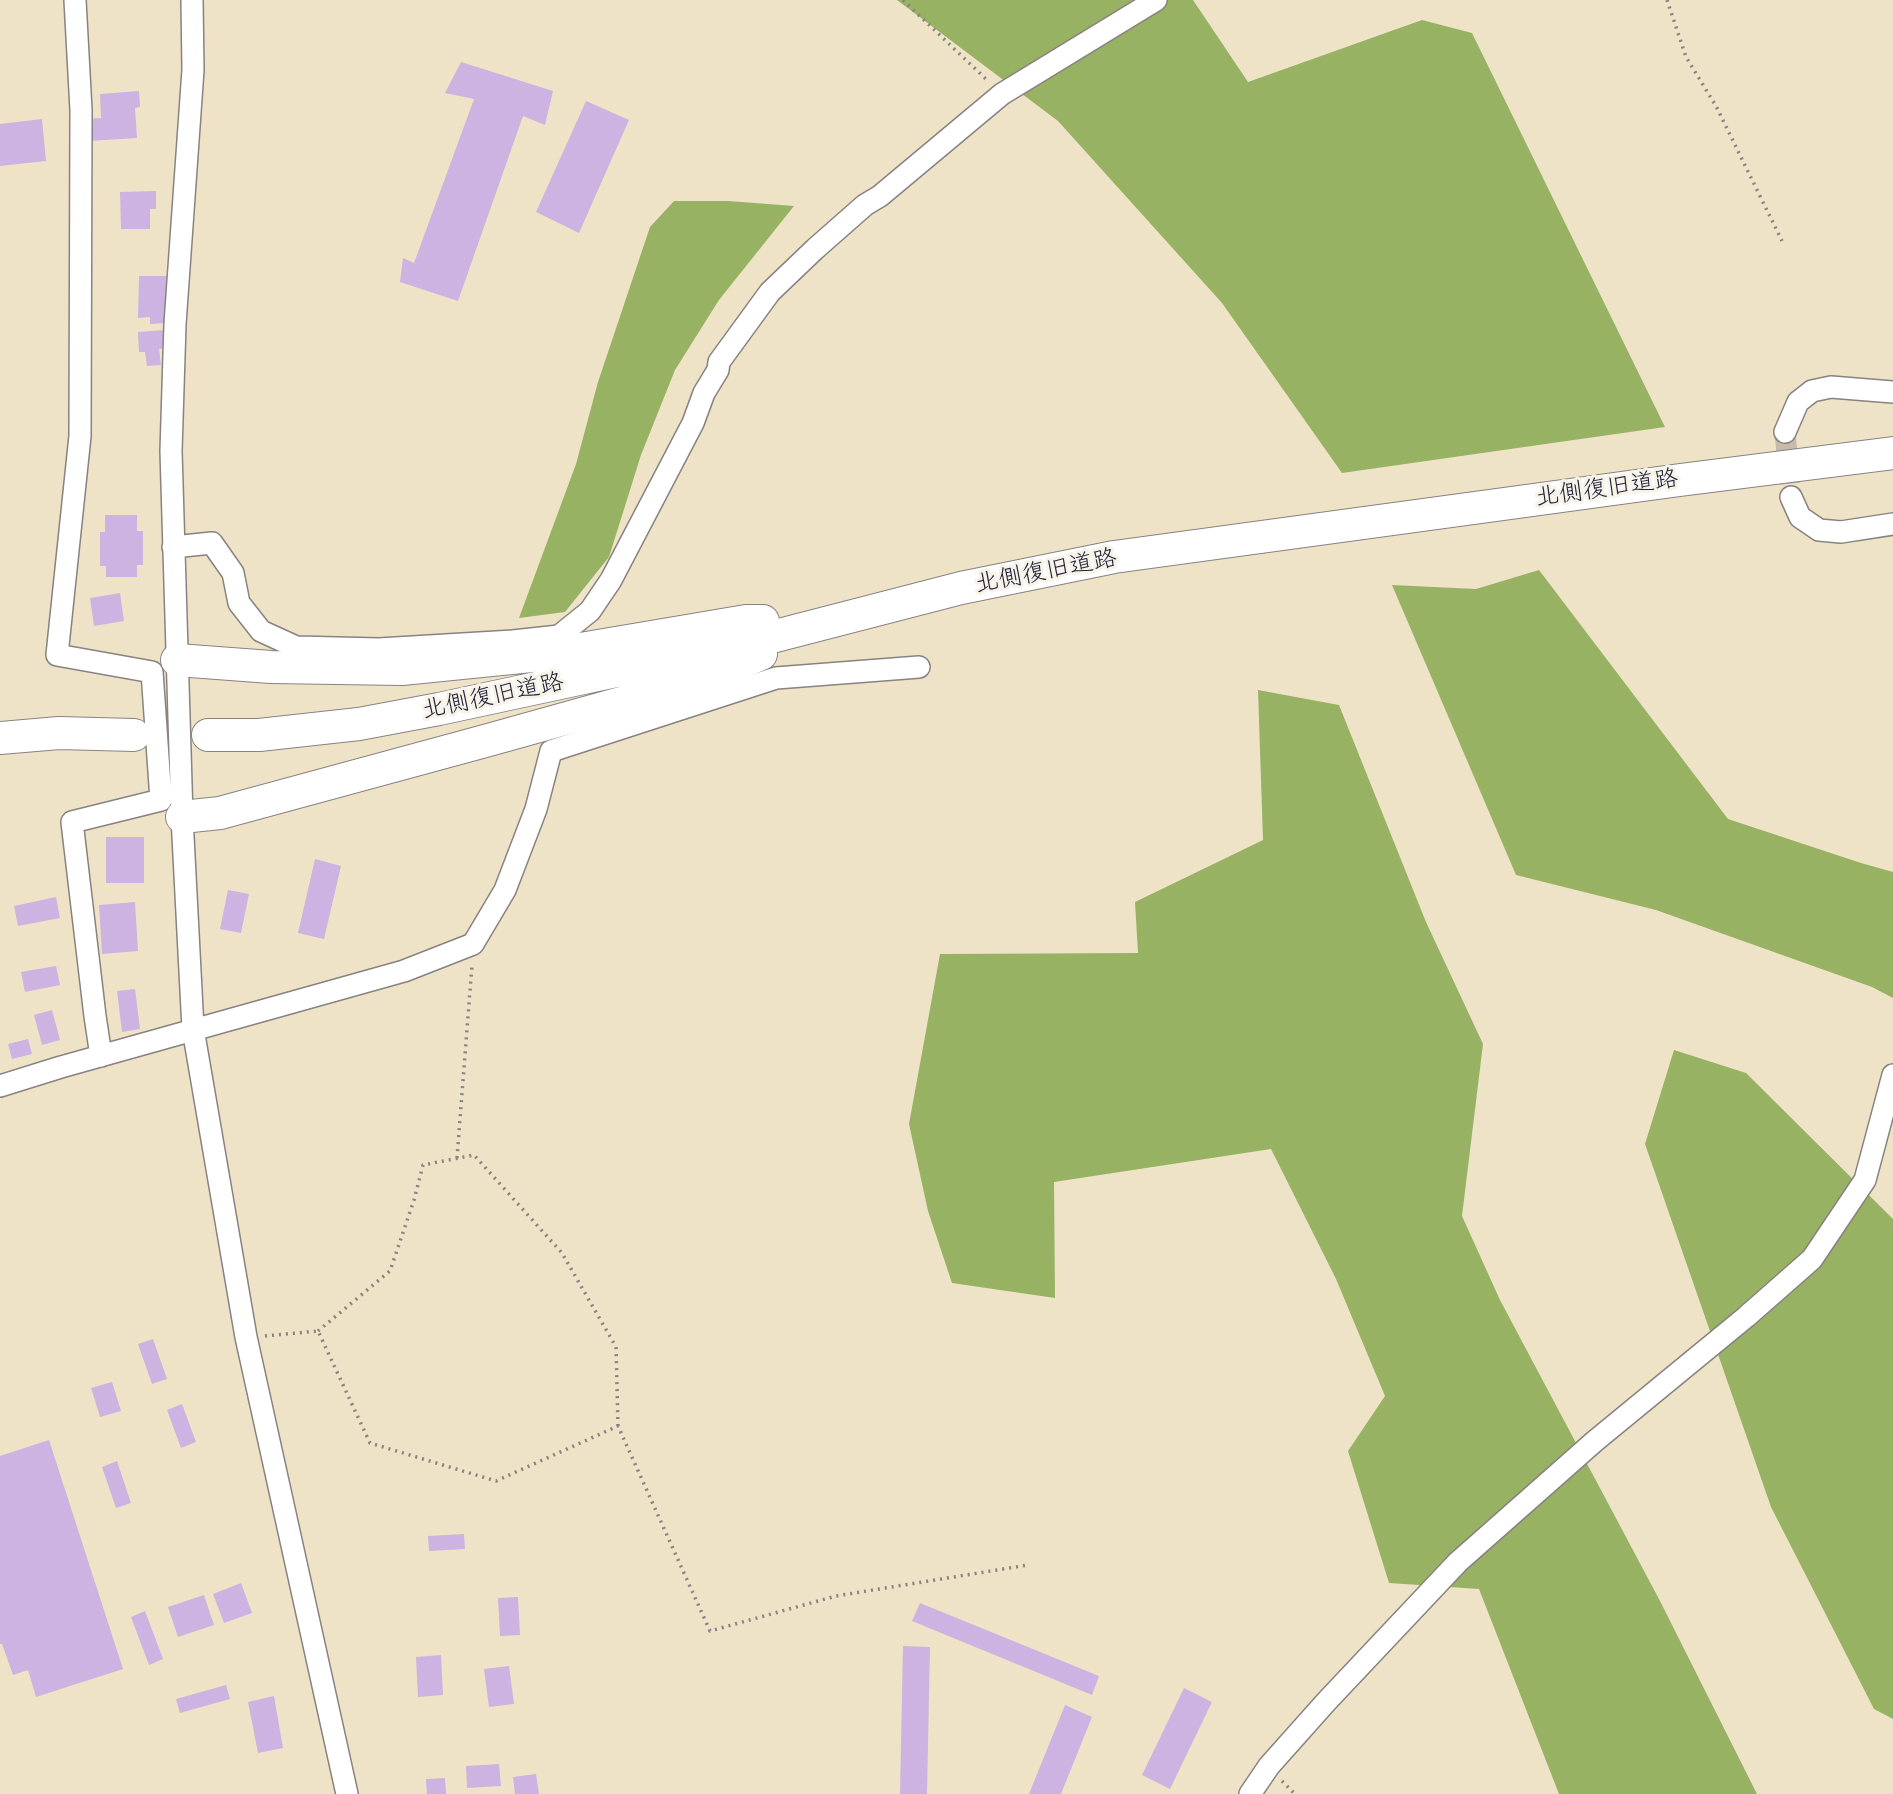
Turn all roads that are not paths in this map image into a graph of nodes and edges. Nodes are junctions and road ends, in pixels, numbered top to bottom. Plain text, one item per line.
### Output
1 (75, 0) edge
2 (192, 0) edge
3 (1156, 0) edge
4 (1893, 392) edge
5 (1785, 432) tunnel mouth
6 (1893, 453) edge
7 (1791, 497) tunnel mouth
8 (1893, 524) edge
9 (173, 547) junction
10 (850, 617) junction
11 (177, 660) junction
12 (919, 667) dead end
13 (134, 735) dead end
14 (208, 735) dead end
15 (0, 738) edge
16 (182, 817) junction
17 (193, 1030) junction
18 (101, 1056) junction
19 (1893, 1075) edge
20 (0, 1086) edge
21 (347, 1794) edge
22 (1250, 1794) edge

1 - 18 street
2 - 9 street
3 - 9 street
4 - 5 street
6 - 10 highway, 北側復旧道路
7 - 8 street
9 - 11 street
10 - 11 highway
10 - 14 highway, 北側復旧道路
10 - 16 highway
11 - 16 street
12 - 17 street
13 - 15 highway
16 - 17 street
17 - 18 street
17 - 21 street
18 - 20 street
19 - 22 street

